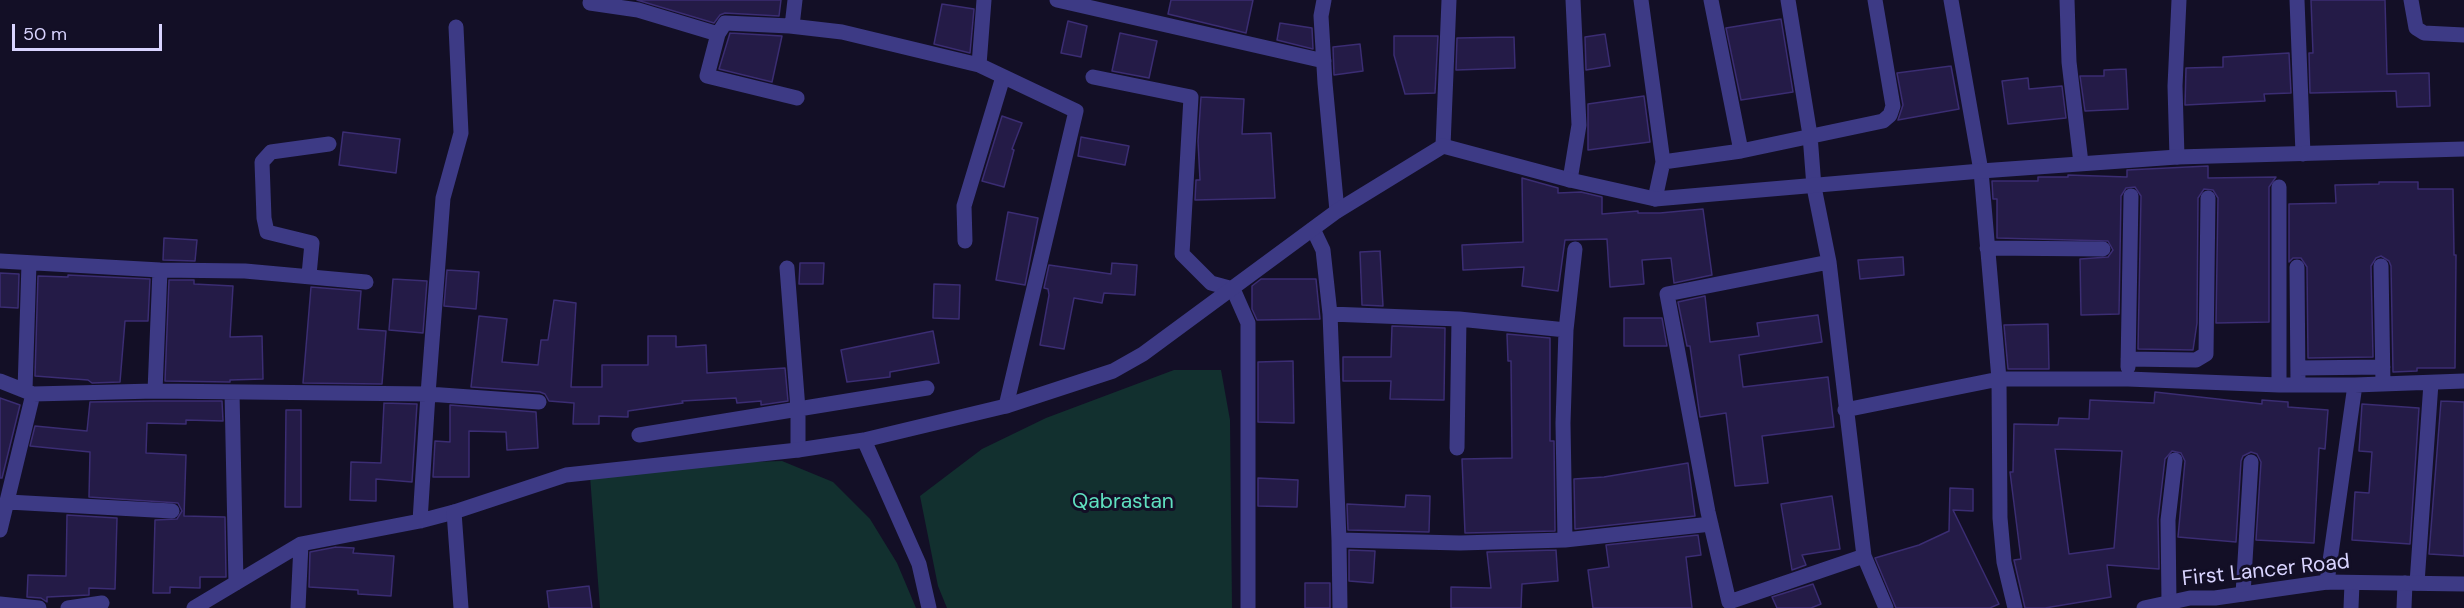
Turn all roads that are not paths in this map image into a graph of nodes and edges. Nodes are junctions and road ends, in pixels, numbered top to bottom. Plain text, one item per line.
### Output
1 (795, 0) edge
2 (984, 0) edge
3 (1057, 0) edge
4 (1324, 0) edge
5 (1449, 0) edge
6 (1574, 0) edge
7 (1641, 0) edge
8 (1711, 0) edge
9 (1788, 0) edge
10 (1875, 0) edge
11 (1951, 0) edge
12 (2067, 0) edge
13 (2179, 0) edge
14 (2297, 0) edge
15 (2411, 0) edge
16 (590, 3) dead end
17 (792, 26) junction
18 (456, 27) dead end
19 (718, 34) junction
20 (2464, 36) edge
21 (1324, 61) junction
22 (979, 65) junction
23 (1003, 76) junction
24 (1093, 77) dead end
25 (797, 98) dead end
26 (1810, 135) junction
27 (329, 144) dead end
28 (1443, 146) junction
29 (2464, 149) edge
30 (1741, 151) junction
31 (2303, 154) junction
32 (2177, 157) junction
33 (1663, 162) junction
34 (2080, 163) junction
35 (1981, 171) junction
36 (1570, 180) junction
37 (1814, 187) junction
38 (2279, 187) dead end
39 (2131, 196) dead end
40 (2208, 198) dead end
41 (1655, 199) junction
42 (1337, 211) junction
43 (1313, 230) junction
44 (965, 241) dead end
45 (1987, 248) junction
46 (1575, 249) dead end
47 (2103, 249) dead end
48 (0, 261) edge
49 (1829, 262) junction
50 (29, 263) junction
51 (2381, 266) dead end
52 (2297, 267) dead end
53 (787, 268) dead end
54 (160, 270) junction
55 (309, 276) junction
56 (366, 282) dead end
57 (1233, 289) junction
58 (1330, 314) junction
59 (1459, 320) junction
60 (1566, 330) junction
61 (2128, 359) junction
62 (2167, 360) junction
63 (2383, 367) junction
64 (2298, 368) junction
65 (1999, 379) junction
66 (2128, 380) junction
67 (0, 381) edge
68 (2166, 381) junction
69 (2464, 381) edge
70 (2431, 383) junction
71 (2383, 384) junction
72 (2279, 385) junction
73 (2298, 385) junction
74 (2355, 385) junction
75 (927, 388) dead end
76 (155, 391) junction
77 (29, 392) junction
78 (232, 392) junction
79 (428, 394) junction
80 (539, 402) dead end
81 (1006, 406) junction
82 (798, 409) junction
83 (1845, 410) junction
84 (639, 435) dead end
85 (864, 440) junction
86 (1457, 448) dead end
87 (798, 450) junction
88 (2175, 460) dead end
89 (2251, 462) dead end
90 (8, 502) junction
91 (172, 511) dead end
92 (454, 512) junction
93 (420, 521) junction
94 (1711, 524) junction
95 (0, 530) edge
96 (1340, 540) junction
97 (1565, 540) junction
98 (301, 544) junction
99 (1864, 556) junction
100 (2327, 582) junction
101 (236, 583) junction
102 (2352, 583) junction
103 (2411, 583) junction
104 (2464, 584) edge
105 (2243, 594) junction
106 (102, 603) dead end
107 (2169, 603) junction
108 (2215, 603) edge
109 (0, 604) edge
110 (1728, 605) edge
111 (39, 608) edge
112 (68, 608) edge
113 (194, 608) edge
114 (298, 608) edge
115 (460, 608) edge
116 (929, 608) edge
117 (1248, 608) edge
118 (1340, 608) edge
119 (1886, 608) edge
120 (2015, 608) edge
121 (2144, 608) edge
122 (2351, 608) edge
123 (2404, 608) edge

1 - 17 street
2 - 22 street
3 - 21 street
4 - 21 street
5 - 28 street
6 - 36 street
7 - 33 street
8 - 30 street
9 - 26 street
10 - 26 street
11 - 35 street
12 - 34 street
13 - 32 street
14 - 31 street
15 - 20 street
16 - 19 street
17 - 19 street
17 - 22 street
18 - 79 street
19 - 25 street
21 - 42 street
22 - 23 street
23 - 44 street
23 - 81 street
24 - 57 street
26 - 30 street
26 - 37 street
27 - 55 street
28 - 36 street
28 - 42 street
29 - 31 street
30 - 33 street
31 - 32 street
32 - 34 street
33 - 41 street
34 - 35 street
35 - 37 street
35 - 45 street
36 - 41 street
37 - 41 street
37 - 49 street
38 - 72 street
39 - 61 street
40 - 62 street
42 - 43 street
43 - 57 street
43 - 58 street
45 - 47 street
45 - 65 street
46 - 60 street
48 - 50 street
49 - 83 street
49 - 94 street
50 - 54 street
50 - 77 street
51 - 63 street
52 - 64 street
53 - 82 street
54 - 55 street
54 - 76 street
55 - 56 street
57 - 81 street
57 - 117 street
58 - 59 street
58 - 96 street
59 - 60 street
59 - 86 street
60 - 97 street
61 - 62 street
61 - 66 street
62 - 68 street
63 - 64 street
63 - 71 street
64 - 73 street
65 - 66 street
65 - 83 street
65 - 120 street
66 - 68 street
67 - 77 street
68 - 72 street
69 - 70 street
70 - 71 street
70 - 103 street
71 - 74 street
72 - 73 street
73 - 74 street
74 - 100 street
75 - 82 street
76 - 77 street
76 - 78 street
77 - 90 street
78 - 79 street
78 - 101 street
79 - 80 street
79 - 93 street
81 - 85 street
82 - 84 street
82 - 87 street
83 - 99 street
85 - 87 street
85 - 116 street
87 - 92 street
88 - 107 street
89 - 105 street
90 - 91 street
90 - 95 street
92 - 93 street
92 - 115 street
93 - 98 street
94 - 97 street
94 - 110 street
96 - 97 street
96 - 118 street
98 - 101 street
98 - 114 street
99 - 110 street
99 - 119 street
100 - 102 street, First Lancer Road
100 - 105 street, First Lancer Road
101 - 113 street
102 - 103 street, First Lancer Road
102 - 122 street
103 - 104 street, First Lancer Road
103 - 123 street
105 - 108 street, First Lancer Road
106 - 112 street
107 - 108 street, First Lancer Road
107 - 121 street, First Lancer Road
109 - 111 street

